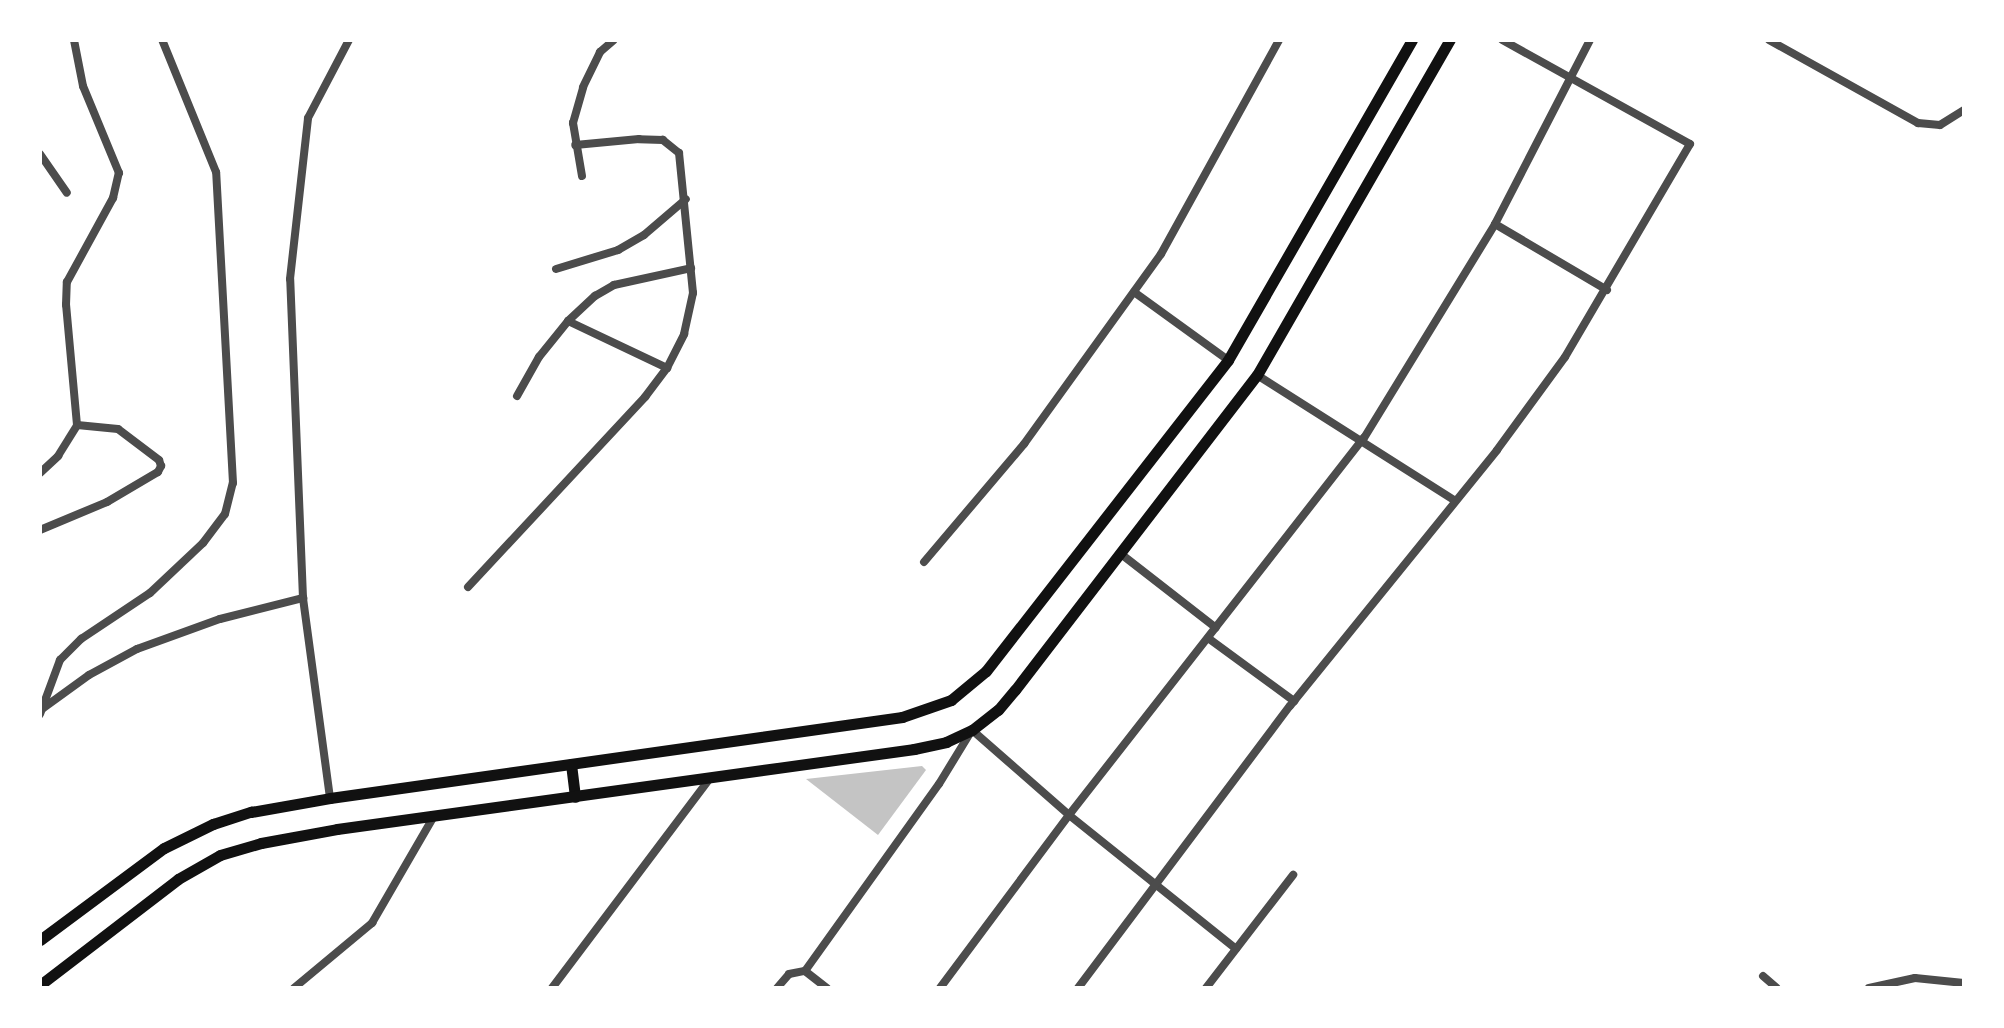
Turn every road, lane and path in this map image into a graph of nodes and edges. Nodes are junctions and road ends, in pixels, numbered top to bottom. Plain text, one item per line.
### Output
1 (74, 40) edge
2 (162, 40) edge
3 (349, 40) edge
4 (614, 40) edge
5 (1279, 40) edge
6 (1412, 40) edge
7 (1450, 40) edge
8 (1502, 40) edge
9 (1590, 40) edge
10 (1769, 40) edge
11 (1568, 79) junction
12 (1964, 110) edge
13 (575, 145) junction
14 (40, 154) edge
15 (582, 176) dead end
16 (67, 193) dead end
17 (686, 199) junction
18 (1495, 224) junction
19 (691, 268) junction
20 (556, 269) dead end
21 (1607, 290) junction
22 (1134, 292) junction
23 (568, 321) junction
24 (1228, 360) junction
25 (667, 368) junction
26 (1257, 375) junction
27 (517, 396) dead end
28 (77, 425) junction
29 (1361, 442) junction
30 (40, 473) edge
31 (1454, 500) junction
32 (40, 530) edge
33 (1121, 554) junction
34 (924, 562) dead end
35 (468, 587) dead end
36 (303, 598) junction
37 (1216, 628) junction
38 (1208, 638) junction
39 (1294, 701) junction
40 (41, 711) edge
41 (972, 730) junction
42 (571, 764) junction
43 (710, 778) junction
44 (575, 797) junction
45 (330, 798) junction
46 (1069, 815) junction
47 (434, 816) junction
48 (1293, 875) dead end
49 (1153, 885) junction
50 (40, 940) edge
51 (1236, 949) junction
52 (805, 971) junction
53 (1763, 976) dead end
54 (1964, 983) edge
55 (40, 985) edge
56 (294, 988) edge
57 (552, 988) edge
58 (777, 988) edge
59 (827, 988) edge
60 (940, 988) edge
61 (1078, 988) edge
62 (1206, 988) edge
63 (1777, 988) edge
64 (1869, 988) edge

1 - 28 street
2 - 40 street
3 - 36 street
4 - 13 street
5 - 22 street
6 - 24 main road
7 - 26 main road
8 - 11 street
9 - 11 street
10 - 12 street
11 - 18 street
11 - 21 street
13 - 15 street
13 - 17 street
14 - 16 street
17 - 19 street
17 - 20 street
18 - 21 street
18 - 29 street
19 - 23 street
19 - 25 street
21 - 31 street
22 - 24 street
22 - 34 street
23 - 25 street
23 - 27 street
24 - 42 main road
25 - 35 street
26 - 29 street
26 - 33 main road
28 - 30 street
28 - 32 street
29 - 31 street
29 - 37 street
31 - 39 street
33 - 37 street
33 - 41 main road
36 - 40 street
36 - 45 street
37 - 38 street
38 - 39 street
38 - 46 street
39 - 49 street
41 - 43 main road
41 - 46 street
41 - 52 street
42 - 44 main road
42 - 45 main road
43 - 44 main road
43 - 57 street
44 - 47 main road
45 - 50 main road
46 - 49 street
46 - 60 street
47 - 55 main road
47 - 56 street
48 - 51 street
49 - 51 street
49 - 61 street
51 - 62 street
52 - 58 street
52 - 59 street
53 - 63 street
54 - 64 street

